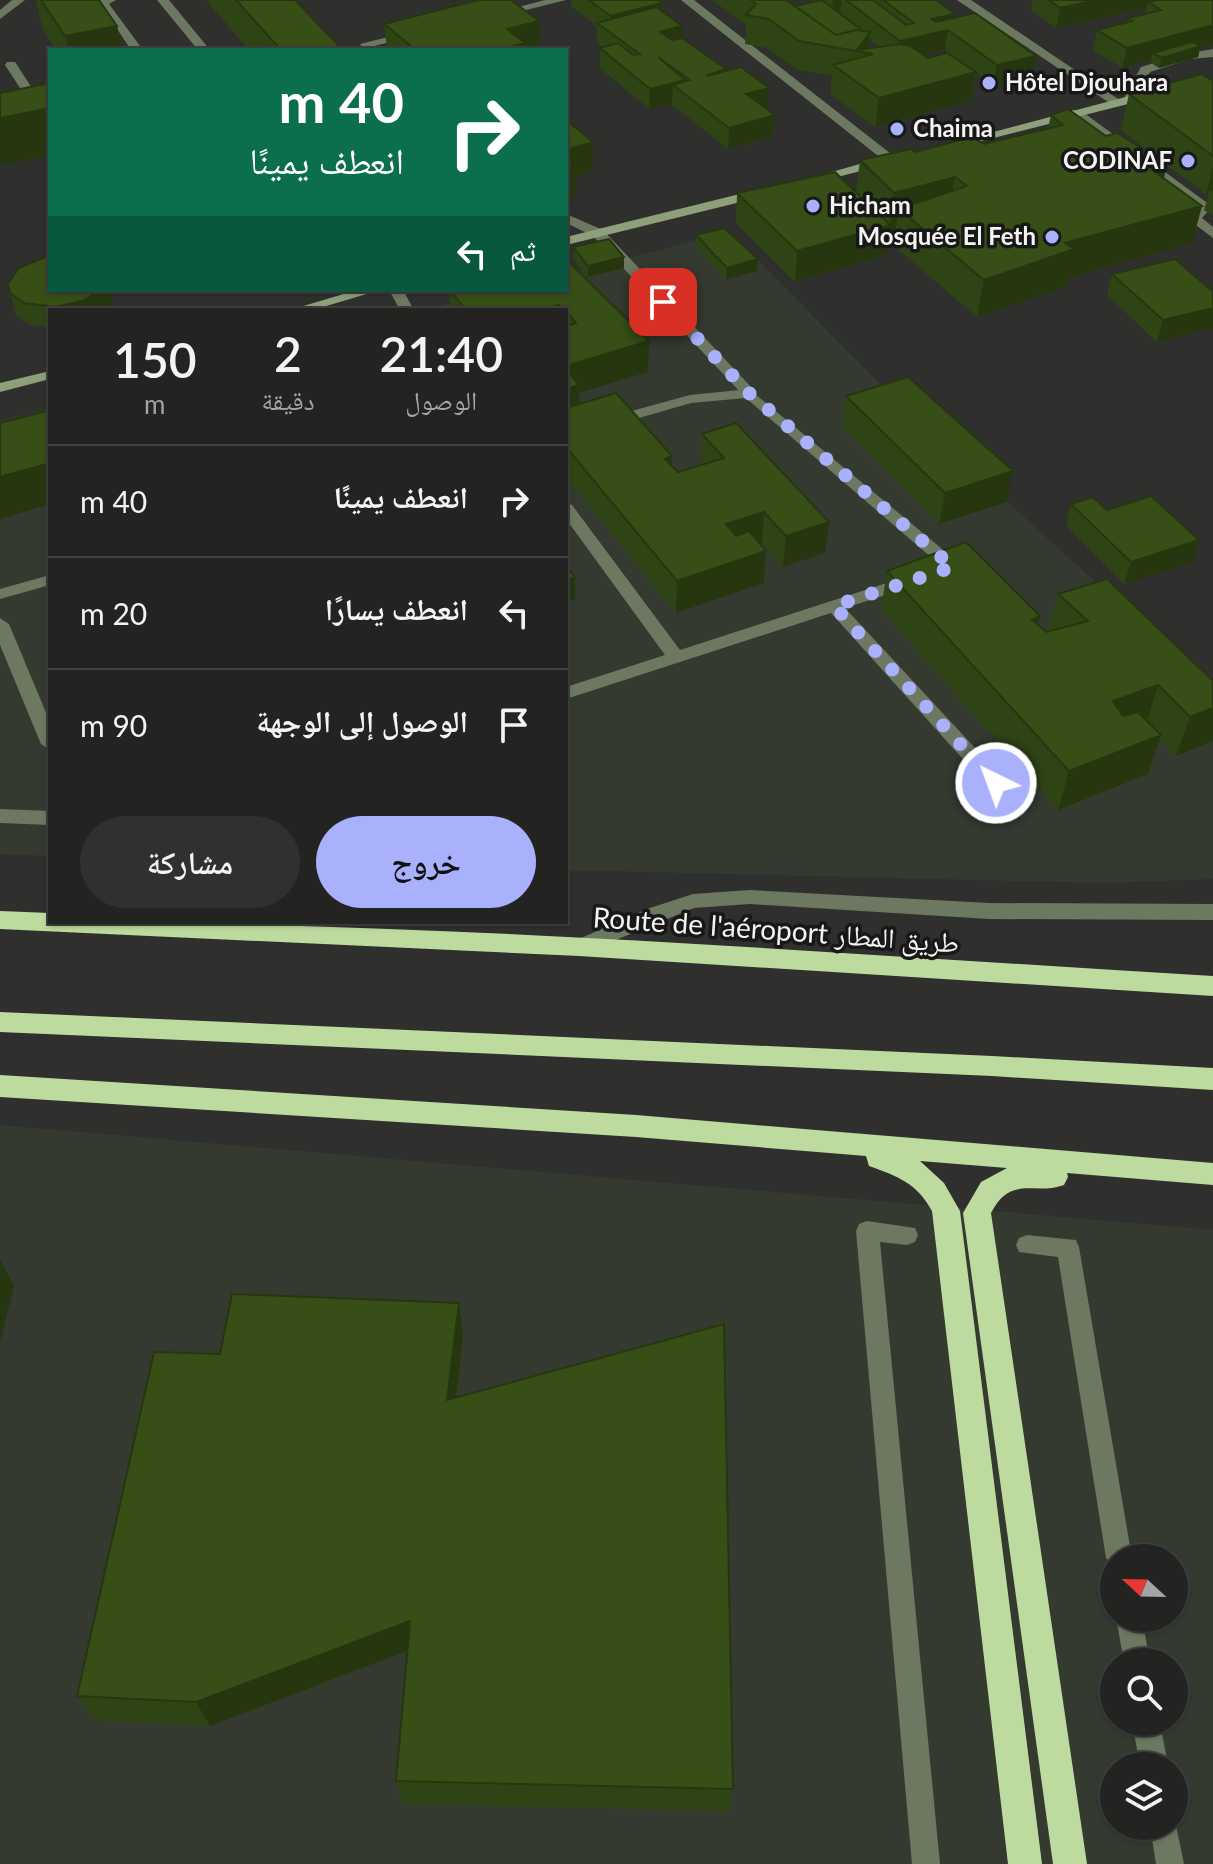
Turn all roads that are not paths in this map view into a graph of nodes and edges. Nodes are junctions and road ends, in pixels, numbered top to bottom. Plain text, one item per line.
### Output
1 (19, 0) edge
2 (110, 0) edge
3 (163, 0) edge
4 (560, 0) edge
5 (687, 0) edge
6 (967, 1) edge
7 (0, 16) edge
8 (485, 17) edge
9 (425, 31) edge
10 (136, 48) edge
11 (202, 48) edge
12 (369, 48) edge
13 (1213, 53) edge
14 (11, 65) dead end
15 (1171, 89) edge
16 (1124, 101) junction
17 (39, 110) edge
18 (1076, 113) junction
19 (937, 148) edge
20 (906, 156) edge
21 (891, 160) junction
22 (798, 183) edge
23 (783, 187) edge
24 (1209, 206) edge
25 (568, 219) edge
26 (598, 233) junction
27 (1213, 234) edge
28 (568, 240) edge
29 (365, 292) edge
30 (305, 308) edge
31 (48, 376) edge
32 (0, 388) edge
33 (749, 393) junction
34 (568, 433) edge
35 (568, 511) edge
36 (48, 581) edge
37 (0, 594) edge
38 (834, 606) junction
39 (0, 624) edge
40 (676, 657) junction
41 (568, 692) edge
42 (48, 739) edge
43 (996, 783) dead end
44 (0, 816) edge
45 (48, 818) edge
46 (1213, 912) edge
47 (0, 920) edge
48 (48, 922) edge
49 (86, 924) edge
50 (579, 947) junction
51 (1213, 986) edge
52 (0, 1022) edge
53 (1213, 1079) edge
54 (0, 1086) edge
55 (636, 1126) junction
56 (1213, 1174) edge
57 (1213, 1188) edge
58 (907, 1235) dead end
59 (1027, 1245) dead end
60 (1117, 1544) edge
61 (1166, 1840) edge
62 (926, 1864) edge
63 (1025, 1864) edge
64 (1070, 1864) edge
65 (1170, 1864) edge

1 - 7 street
2 - 10 street
3 - 11 street
4 - 8 street
5 - 21 street
6 - 16 street
9 - 12 street
13 - 16 street
14 - 17 street
15 - 16 main road
16 - 18 main road
18 - 19 main road
18 - 24 street
20 - 21 main road
21 - 22 main road
23 - 26 main road
24 - 27 street
25 - 26 street
26 - 28 main road
26 - 33 street
29 - 30 main road
31 - 32 main road
33 - 34 street
33 - 38 street
35 - 40 street
36 - 37 street
38 - 40 street
38 - 43 street
39 - 42 street
40 - 41 street
44 - 45 street
46 - 50 street
47 - 48 highway, Route de l'aéroport طريق المطار
49 - 50 highway, Route de l'aéroport طريق المطار
50 - 51 highway, Route de l'aéroport طريق المطار
52 - 53 highway
54 - 55 highway
55 - 56 highway
55 - 63 highway
57 - 64 highway
58 - 62 street
59 - 60 street
61 - 65 street

